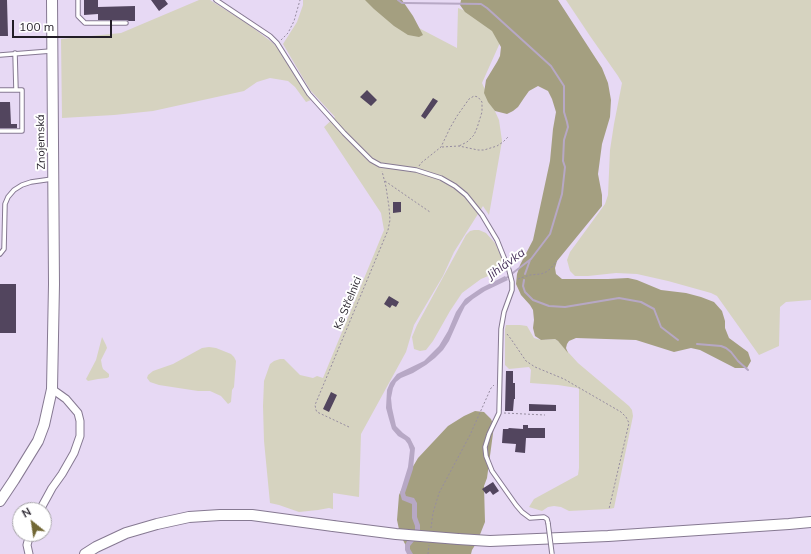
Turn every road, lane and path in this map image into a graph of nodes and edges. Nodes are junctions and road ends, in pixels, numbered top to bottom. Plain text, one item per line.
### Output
1 (52, 0) edge
2 (78, 0) edge
3 (216, 0) edge
4 (300, 0) edge
5 (126, 23) dead end
6 (277, 43) junction
7 (53, 51) junction
8 (15, 54) junction
9 (0, 55) edge
10 (0, 90) edge
11 (16, 90) junction
12 (0, 131) edge
13 (508, 137) dead end
14 (459, 146) junction
15 (441, 147) junction
16 (380, 165) junction
17 (416, 170) junction
18 (54, 179) junction
19 (385, 181) junction
20 (430, 212) dead end
21 (0, 254) edge
22 (557, 261) dead end
23 (511, 281) junction
24 (501, 329) junction
25 (500, 379) junction
26 (52, 389) junction
27 (499, 413) junction
28 (545, 415) dead end
29 (349, 427) dead end
30 (0, 501) edge
31 (44, 502) edge
32 (610, 509) dead end
33 (811, 522) edge
34 (431, 527) dead end
35 (550, 538) junction
36 (28, 542) edge
37 (429, 542) dead end
38 (29, 554) edge
39 (84, 554) edge
40 (428, 554) edge
41 (552, 554) edge

1 - 7 main road, Znojemská
2 - 5 lane
3 - 6 lane
4 - 6 path
6 - 16 lane
7 - 8 lane
7 - 18 main road, Znojemská
8 - 9 lane
8 - 11 lane
10 - 11 lane
11 - 12 lane
13 - 14 path
14 - 15 path
14 - 15 path
15 - 17 path
16 - 17 lane
16 - 19 path, Ke Střelnici
17 - 23 lane
18 - 21 lane
18 - 26 main road, Znojemská
19 - 20 path
19 - 29 path, Ke Střelnici
22 - 23 path
23 - 24 lane
24 - 25 lane
24 - 32 path
25 - 27 lane
25 - 34 path
26 - 30 main road, Znojemská
26 - 31 street
27 - 28 path
27 - 35 lane, bridge
33 - 35 main road
35 - 39 main road, bridge
35 - 41 lane, bridge
36 - 38 street
37 - 40 path

